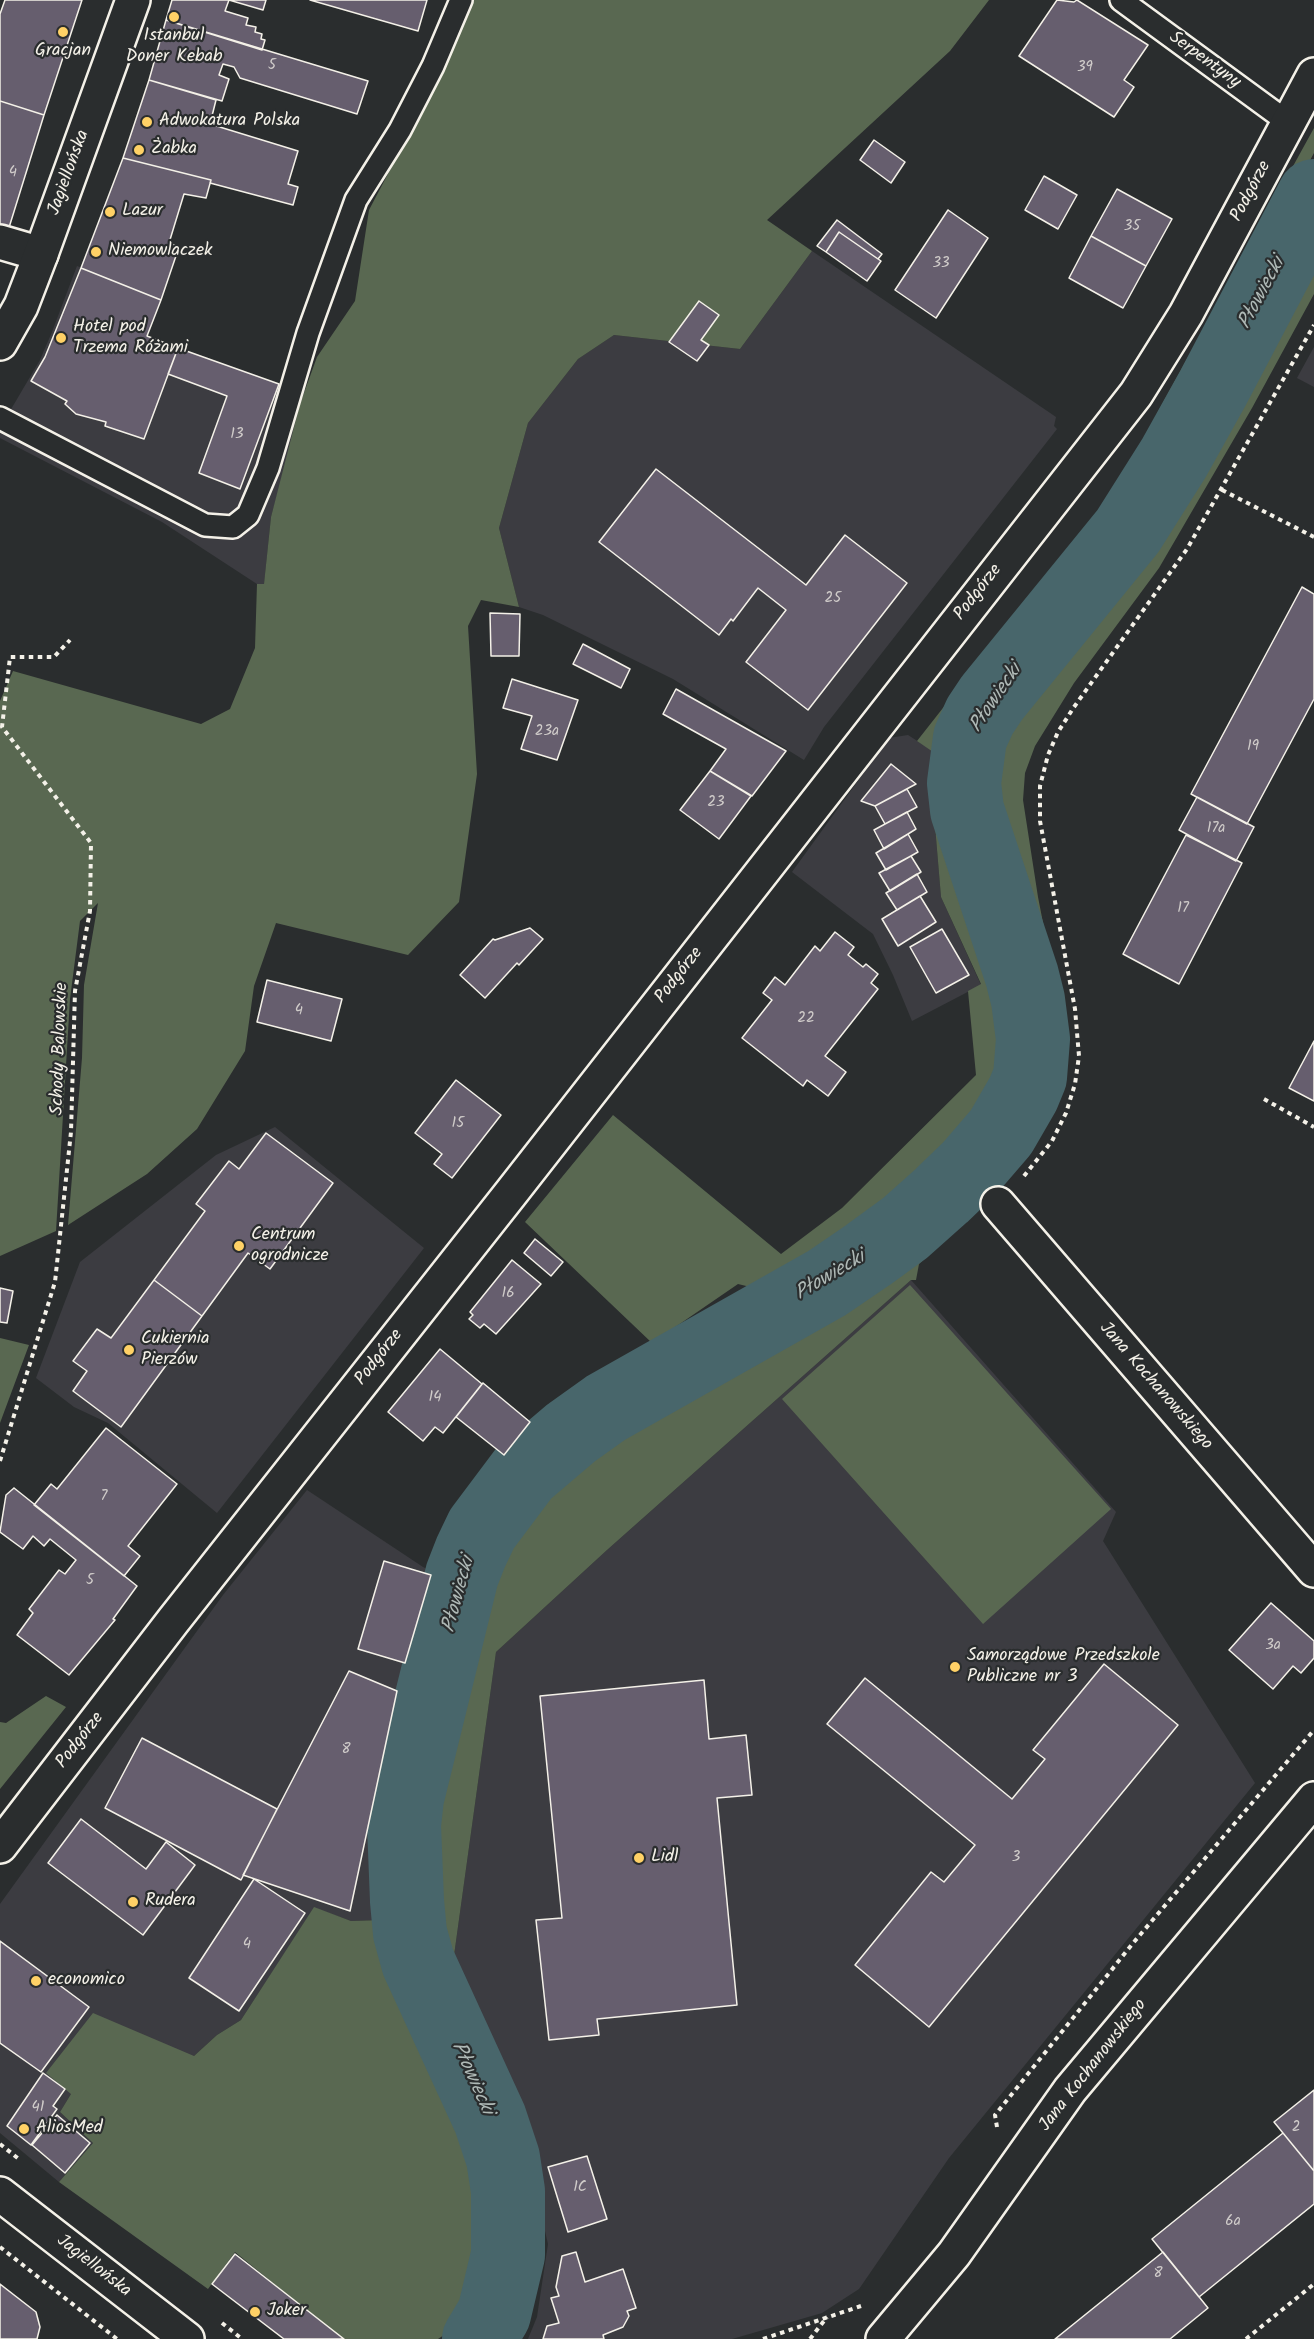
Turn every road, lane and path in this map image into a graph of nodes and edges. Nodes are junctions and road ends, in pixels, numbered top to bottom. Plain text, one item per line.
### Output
1 (133, 0) edge
2 (461, 0) edge
3 (1121, 0) edge
4 (1314, 75) edge
5 (1288, 123) junction
6 (0, 242) edge
7 (41, 254) junction
8 (1314, 325) edge
9 (0, 343) edge
10 (0, 418) edge
11 (1222, 490) junction
12 (1314, 537) edge
13 (70, 639) dead end
14 (1264, 1099) dead end
15 (1314, 1127) edge
16 (998, 1204) joint
17 (0, 1461) edge
18 (1314, 1570) edge
19 (1314, 1799) edge
20 (0, 1846) edge
21 (0, 2194) edge
22 (0, 2247) edge
23 (1314, 2284) edge
24 (828, 2317) dead end
25 (183, 2338) edge
26 (117, 2339) edge
27 (810, 2339) edge
28 (883, 2339) edge
29 (1246, 2339) edge

1 - 7 street, Jagiellońska
2 - 10 lane
3 - 5 lane, Serpentyny
4 - 5 street, Podgórze
5 - 20 street, Podgórze
6 - 7 street
7 - 9 street, Jagiellońska
8 - 11 path
11 - 12 path
11 - 16 path
13 - 17 path, Schody Balowskie
14 - 15 path
16 - 18 street, Jana Kochanowskiego
19 - 28 street, Jana Kochanowskiego
21 - 25 street, Jagiellońska
22 - 26 path
23 - 29 path
24 - 27 path

